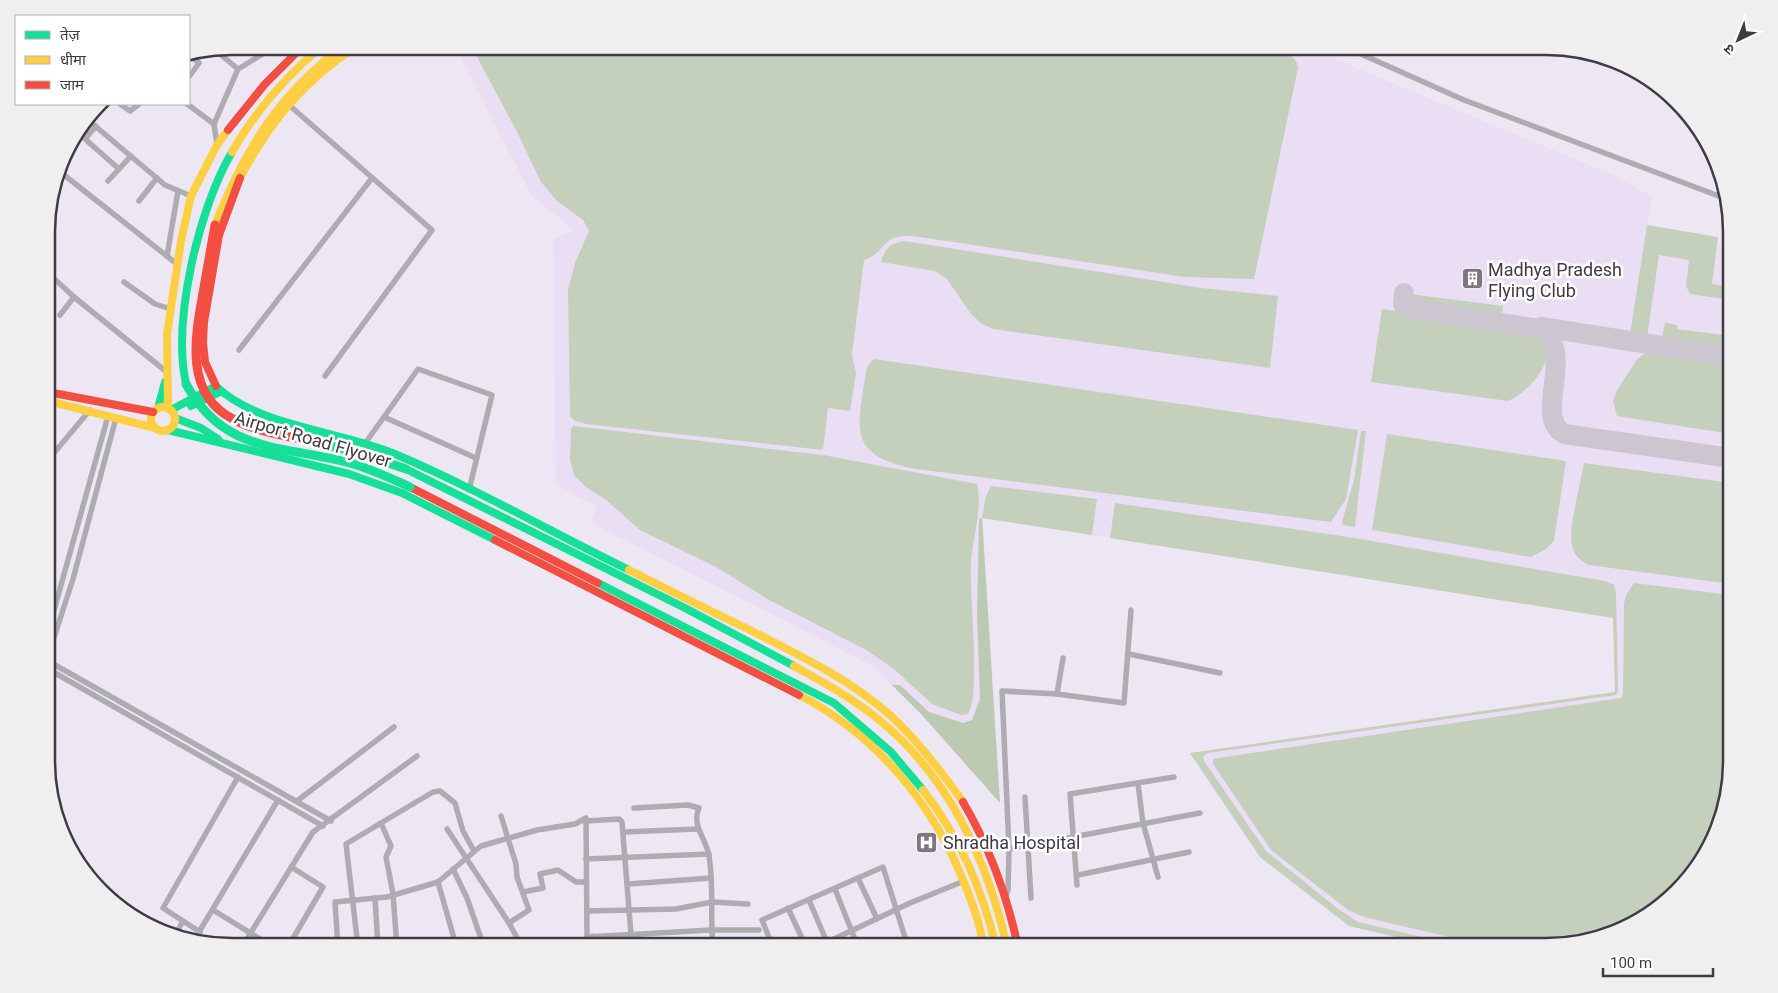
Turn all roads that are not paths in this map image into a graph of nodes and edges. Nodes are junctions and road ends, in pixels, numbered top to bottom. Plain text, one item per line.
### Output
1 (221, 55) edge
2 (260, 55) edge
3 (294, 55) edge
4 (312, 55) edge
5 (335, 55) edge
6 (343, 55) edge
7 (1363, 55) edge
8 (194, 59) edge
9 (238, 68) junction
10 (318, 71) junction
11 (190, 76) edge
12 (121, 105) edge
13 (138, 105) edge
14 (188, 105) edge
15 (289, 105) junction
16 (92, 123) edge
17 (214, 124) junction
18 (96, 126) junction
19 (217, 145) junction
20 (131, 156) junction
21 (119, 169) junction
22 (64, 175) edge
23 (158, 178) junction
24 (372, 178) junction
25 (108, 181) dead end
26 (178, 190) junction
27 (192, 196) junction
28 (1720, 196) edge
29 (139, 201) dead end
30 (168, 256) junction
31 (177, 264) junction
32 (55, 279) edge
33 (124, 282) dead end
34 (74, 297) junction
35 (170, 309) junction
36 (60, 315) dead end
37 (239, 350) dead end
38 (168, 373) junction
39 (325, 376) dead end
40 (218, 389) junction
41 (55, 394) edge
42 (55, 402) edge
43 (91, 407) junction
44 (156, 410) junction
45 (172, 413) junction
46 (112, 417) junction
47 (384, 417) junction
48 (155, 428) junction
49 (168, 430) junction
50 (366, 442) junction
51 (224, 443) junction
52 (55, 451) edge
53 (476, 458) junction
54 (466, 491) junction
55 (439, 505) junction
56 (55, 608) edge
57 (1131, 610) dead end
58 (55, 635) edge
59 (1129, 654) junction
60 (1063, 658) dead end
61 (55, 665) edge
62 (55, 673) edge
63 (1220, 673) dead end
64 (1057, 694) junction
65 (394, 727) dead end
66 (418, 756) dead end
67 (238, 777) junction
68 (1174, 777) dead end
69 (1138, 784) junction
70 (1025, 796) dead end
71 (278, 800) junction
72 (297, 801) junction
73 (634, 808) dead end
74 (1200, 813) dead end
75 (501, 816) dead end
76 (331, 820) junction
77 (586, 821) junction
78 (382, 823) junction
79 (1143, 823) junction
80 (323, 826) junction
81 (446, 829) dead end
82 (698, 829) junction
83 (624, 832) junction
84 (1075, 838) junction
85 (509, 840) junction
86 (1029, 845) junction
87 (1009, 849) junction
88 (474, 851) junction
89 (1189, 852) dead end
90 (709, 854) junction
91 (465, 858) junction
92 (626, 858) junction
93 (586, 859) junction
94 (1154, 860) junction
95 (291, 867) junction
96 (453, 869) junction
97 (1078, 875) junction
98 (1158, 877) dead end
99 (711, 878) junction
100 (858, 878) junction
101 (964, 881) junction
102 (438, 882) junction
103 (586, 882) junction
104 (628, 884) junction
105 (1077, 885) dead end
106 (835, 889) junction
107 (523, 892) junction
108 (393, 894) junction
109 (1006, 896) junction
110 (375, 898) junction
111 (1031, 898) dead end
112 (354, 900) junction
113 (809, 900) junction
114 (712, 902) junction
115 (748, 904) dead end
116 (788, 908) junction
117 (897, 909) junction
118 (213, 910) junction
119 (628, 910) junction
120 (587, 911) junction
121 (877, 919) junction
122 (183, 921) junction
123 (509, 923) junction
124 (178, 930) edge
125 (711, 930) junction
126 (759, 930) dead end
127 (850, 930) junction
128 (250, 933) junction
129 (630, 934) junction
130 (198, 935) edge
131 (593, 936) joint
132 (247, 938) edge
133 (258, 938) edge
134 (293, 938) edge
135 (337, 938) edge
136 (357, 938) edge
137 (377, 938) edge
138 (396, 938) edge
139 (454, 938) edge
140 (481, 938) edge
141 (517, 938) edge
142 (631, 938) edge
143 (712, 938) edge
144 (769, 938) edge
145 (802, 938) edge
146 (825, 938) edge
147 (837, 938) edge
148 (854, 938) edge
149 (905, 938) edge
150 (982, 938) edge
151 (994, 938) edge
152 (1005, 938) edge
153 (1016, 938) edge

1 - 9 street
2 - 9 street
3 - 19 main road
4 - 55 main road, Airport Road Flyover, bridge
5 - 10 main road
6 - 10 main road
7 - 28 street
8 - 11 street
9 - 17 street
10 - 15 main road
10 - 54 main road, Airport Road Flyover, bridge
12 - 13 street
14 - 17 street
15 - 24 street
15 - 40 main road
16 - 18 street
17 - 19 street
18 - 20 street
18 - 21 street
19 - 27 main road
20 - 21 street
20 - 23 street
21 - 25 street
22 - 30 street
23 - 26 street
23 - 29 street
24 - 37 street
24 - 39 street
26 - 27 street
26 - 30 street
27 - 31 main road
30 - 31 street
31 - 35 main road
32 - 34 street
33 - 35 street
34 - 36 street
34 - 38 street
35 - 38 main road
38 - 44 main road
38 - 45 main road
40 - 45 main road
40 - 50 main road
41 - 43 main road
42 - 43 main road
43 - 44 main road
43 - 46 main road
43 - 52 street
44 - 45 main road
44 - 48 main road
45 - 49 main road
45 - 51 main road
46 - 48 main road
46 - 56 street
46 - 58 street
47 - 50 street
47 - 53 street
47 - 53 street
48 - 49 main road
49 - 51 main road
50 - 54 main road
51 - 55 main road
53 - 54 street
54 - 109 main road
54 - 152 main road
55 - 101 main road
55 - 151 main road
57 - 59 street
59 - 63 street
59 - 64 street
60 - 64 street
61 - 72 street
62 - 67 street
64 - 87 street
65 - 72 street
66 - 76 street
67 - 71 street
67 - 122 street
68 - 69 street
69 - 79 street
69 - 84 street
70 - 86 street
71 - 80 street
71 - 118 street
72 - 76 street
73 - 82 street
74 - 79 street
75 - 85 street
76 - 80 street
77 - 83 street
77 - 85 street
77 - 93 street
78 - 88 street
78 - 108 street
78 - 112 street
79 - 84 street
79 - 94 street
80 - 95 street
81 - 91 street
82 - 83 street
82 - 90 street
83 - 92 street
84 - 86 street
84 - 97 street
85 - 88 street
85 - 107 street
86 - 87 street
86 - 111 street
87 - 109 street
88 - 91 street
89 - 94 street
90 - 92 street
90 - 99 street
91 - 96 street
91 - 123 street
92 - 93 street
92 - 104 street
93 - 103 street
94 - 97 street
94 - 98 street
95 - 128 street
95 - 134 street
96 - 102 street
96 - 140 street
97 - 105 street
99 - 104 street
99 - 114 street
100 - 106 street
100 - 117 street
100 - 121 street
101 - 117 street
101 - 150 main road
102 - 108 street
102 - 139 street
103 - 107 street
103 - 120 street
104 - 119 street
106 - 113 street
106 - 127 street
107 - 123 street
108 - 110 street
108 - 138 street
109 - 153 main road
110 - 112 street
110 - 137 street
112 - 135 street
112 - 136 street
113 - 116 street
113 - 146 street
114 - 115 street
114 - 119 street
114 - 125 street
116 - 144 street
116 - 145 street
117 - 121 street
117 - 149 street
118 - 128 street
118 - 130 street
119 - 120 street
119 - 129 street
120 - 131 street
121 - 127 street
122 - 124 street
122 - 130 street
123 - 141 street
125 - 126 street
125 - 129 street
125 - 143 street
127 - 147 street
127 - 148 street
128 - 132 street
128 - 133 street
129 - 131 street
129 - 142 street

